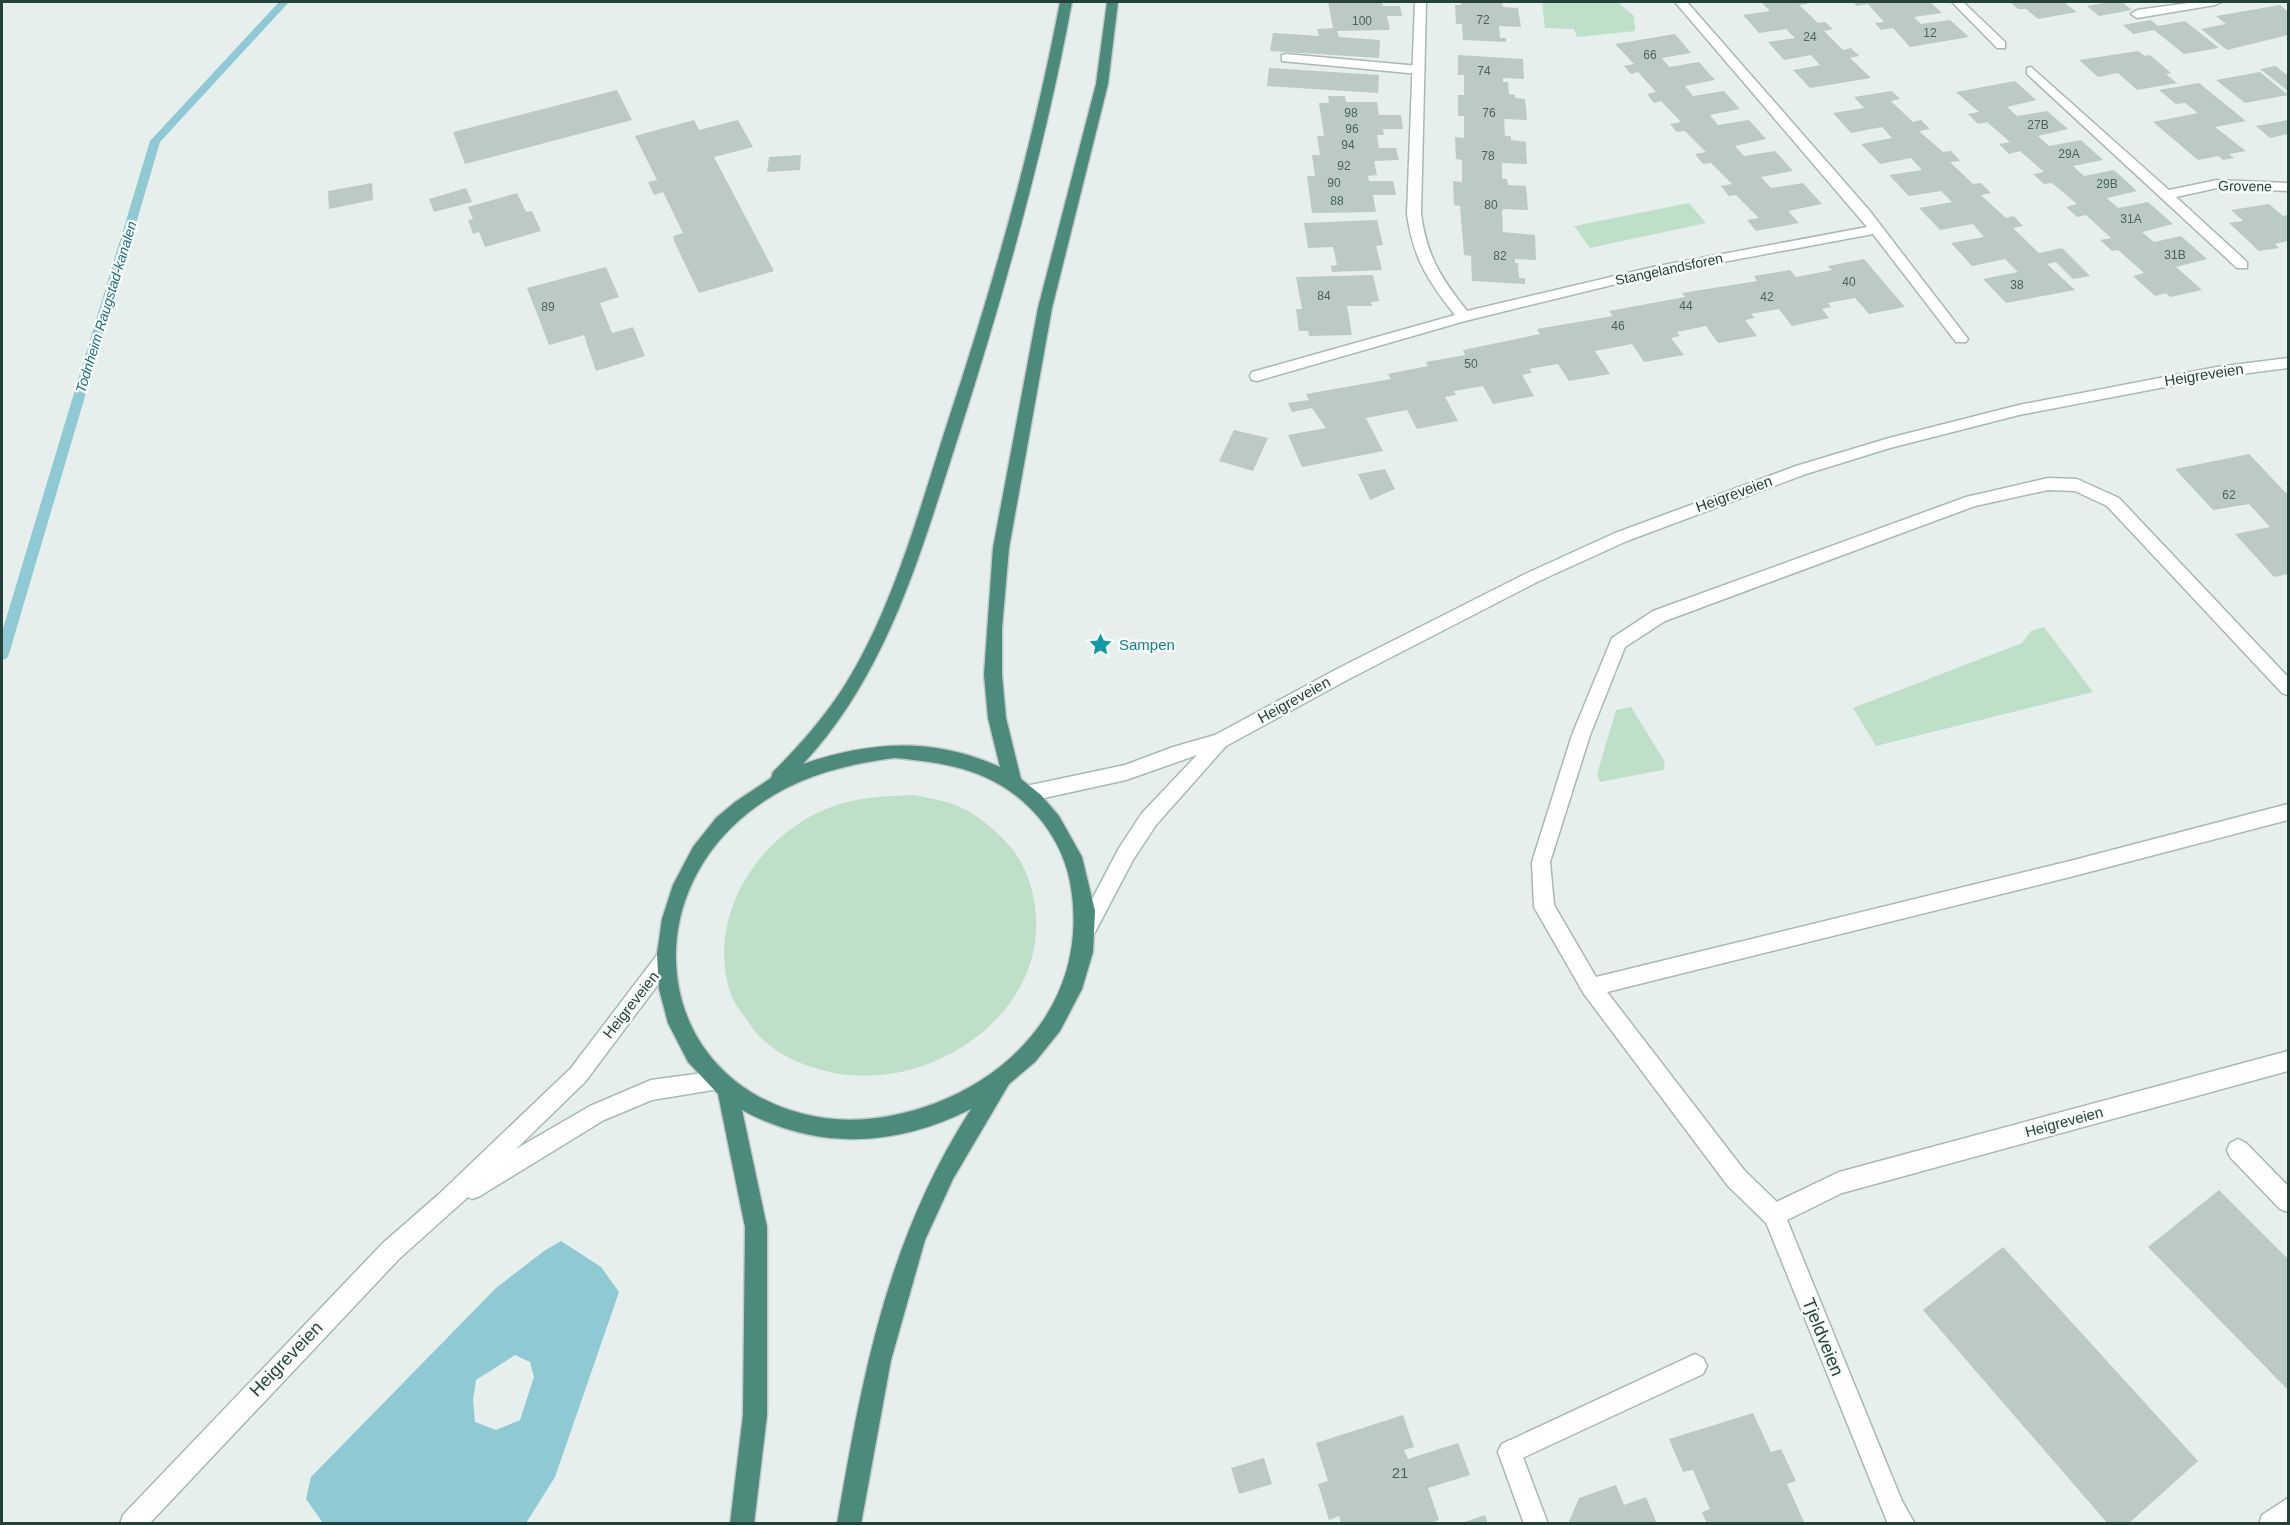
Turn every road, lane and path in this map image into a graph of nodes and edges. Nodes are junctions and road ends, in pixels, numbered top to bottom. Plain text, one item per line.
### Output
1 (1066, 2) edge
2 (1113, 2) edge
3 (1420, 2) edge
4 (1682, 2) edge
5 (1956, 2) edge
6 (2215, 2) edge
7 (2137, 14) dead end
8 (2001, 45) dead end
9 (1286, 58) dead end
10 (1419, 69) junction
11 (2031, 71) dead end
12 (2289, 187) edge
13 (2166, 195) junction
14 (1877, 229) junction
15 (2242, 265) dead end
16 (1464, 317) junction
17 (1960, 339) dead end
18 (2289, 363) edge
19 (1257, 376) dead end
20 (2289, 688) edge
21 (1220, 741) junction
22 (767, 789) junction
23 (1020, 789) junction
24 (2289, 812) edge
25 (1087, 928) junction
26 (664, 961) junction
27 (1591, 987) junction
28 (2289, 1061) edge
29 (1002, 1080) junction
30 (722, 1085) junction
31 (2238, 1150) dead end
32 (2289, 1200) edge
33 (447, 1202) junction
34 (1774, 1215) junction
35 (1695, 1366) dead end
36 (2289, 1510) edge
37 (132, 1524) edge
38 (742, 1524) edge
39 (849, 1524) edge
40 (1536, 1524) edge
41 (1903, 1524) edge
42 (2271, 1524) edge

1 - 22 highway
2 - 23 highway
3 - 10 street
4 - 14 street
5 - 8 street
6 - 7 street
9 - 10 street
10 - 16 street
11 - 13 street
12 - 13 street, Grovene
13 - 15 street
14 - 16 street, Stangelandsforen
14 - 17 street
16 - 19 street, Stangelandsforen
18 - 21 street, Heigreveien
20 - 27 street
21 - 23 street, Heigreveien
21 - 25 street, Heigreveien
22 - 23 highway
22 - 26 highway
23 - 25 highway
24 - 27 street
25 - 29 highway
26 - 30 highway
26 - 33 street, Heigreveien
27 - 34 street
28 - 34 street, Heigreveien
29 - 30 highway
29 - 39 highway
30 - 33 street, Heigreveien
30 - 38 highway
31 - 32 street
33 - 37 street, Heigreveien
34 - 41 street, Tjeldveien
35 - 40 street
36 - 42 street

